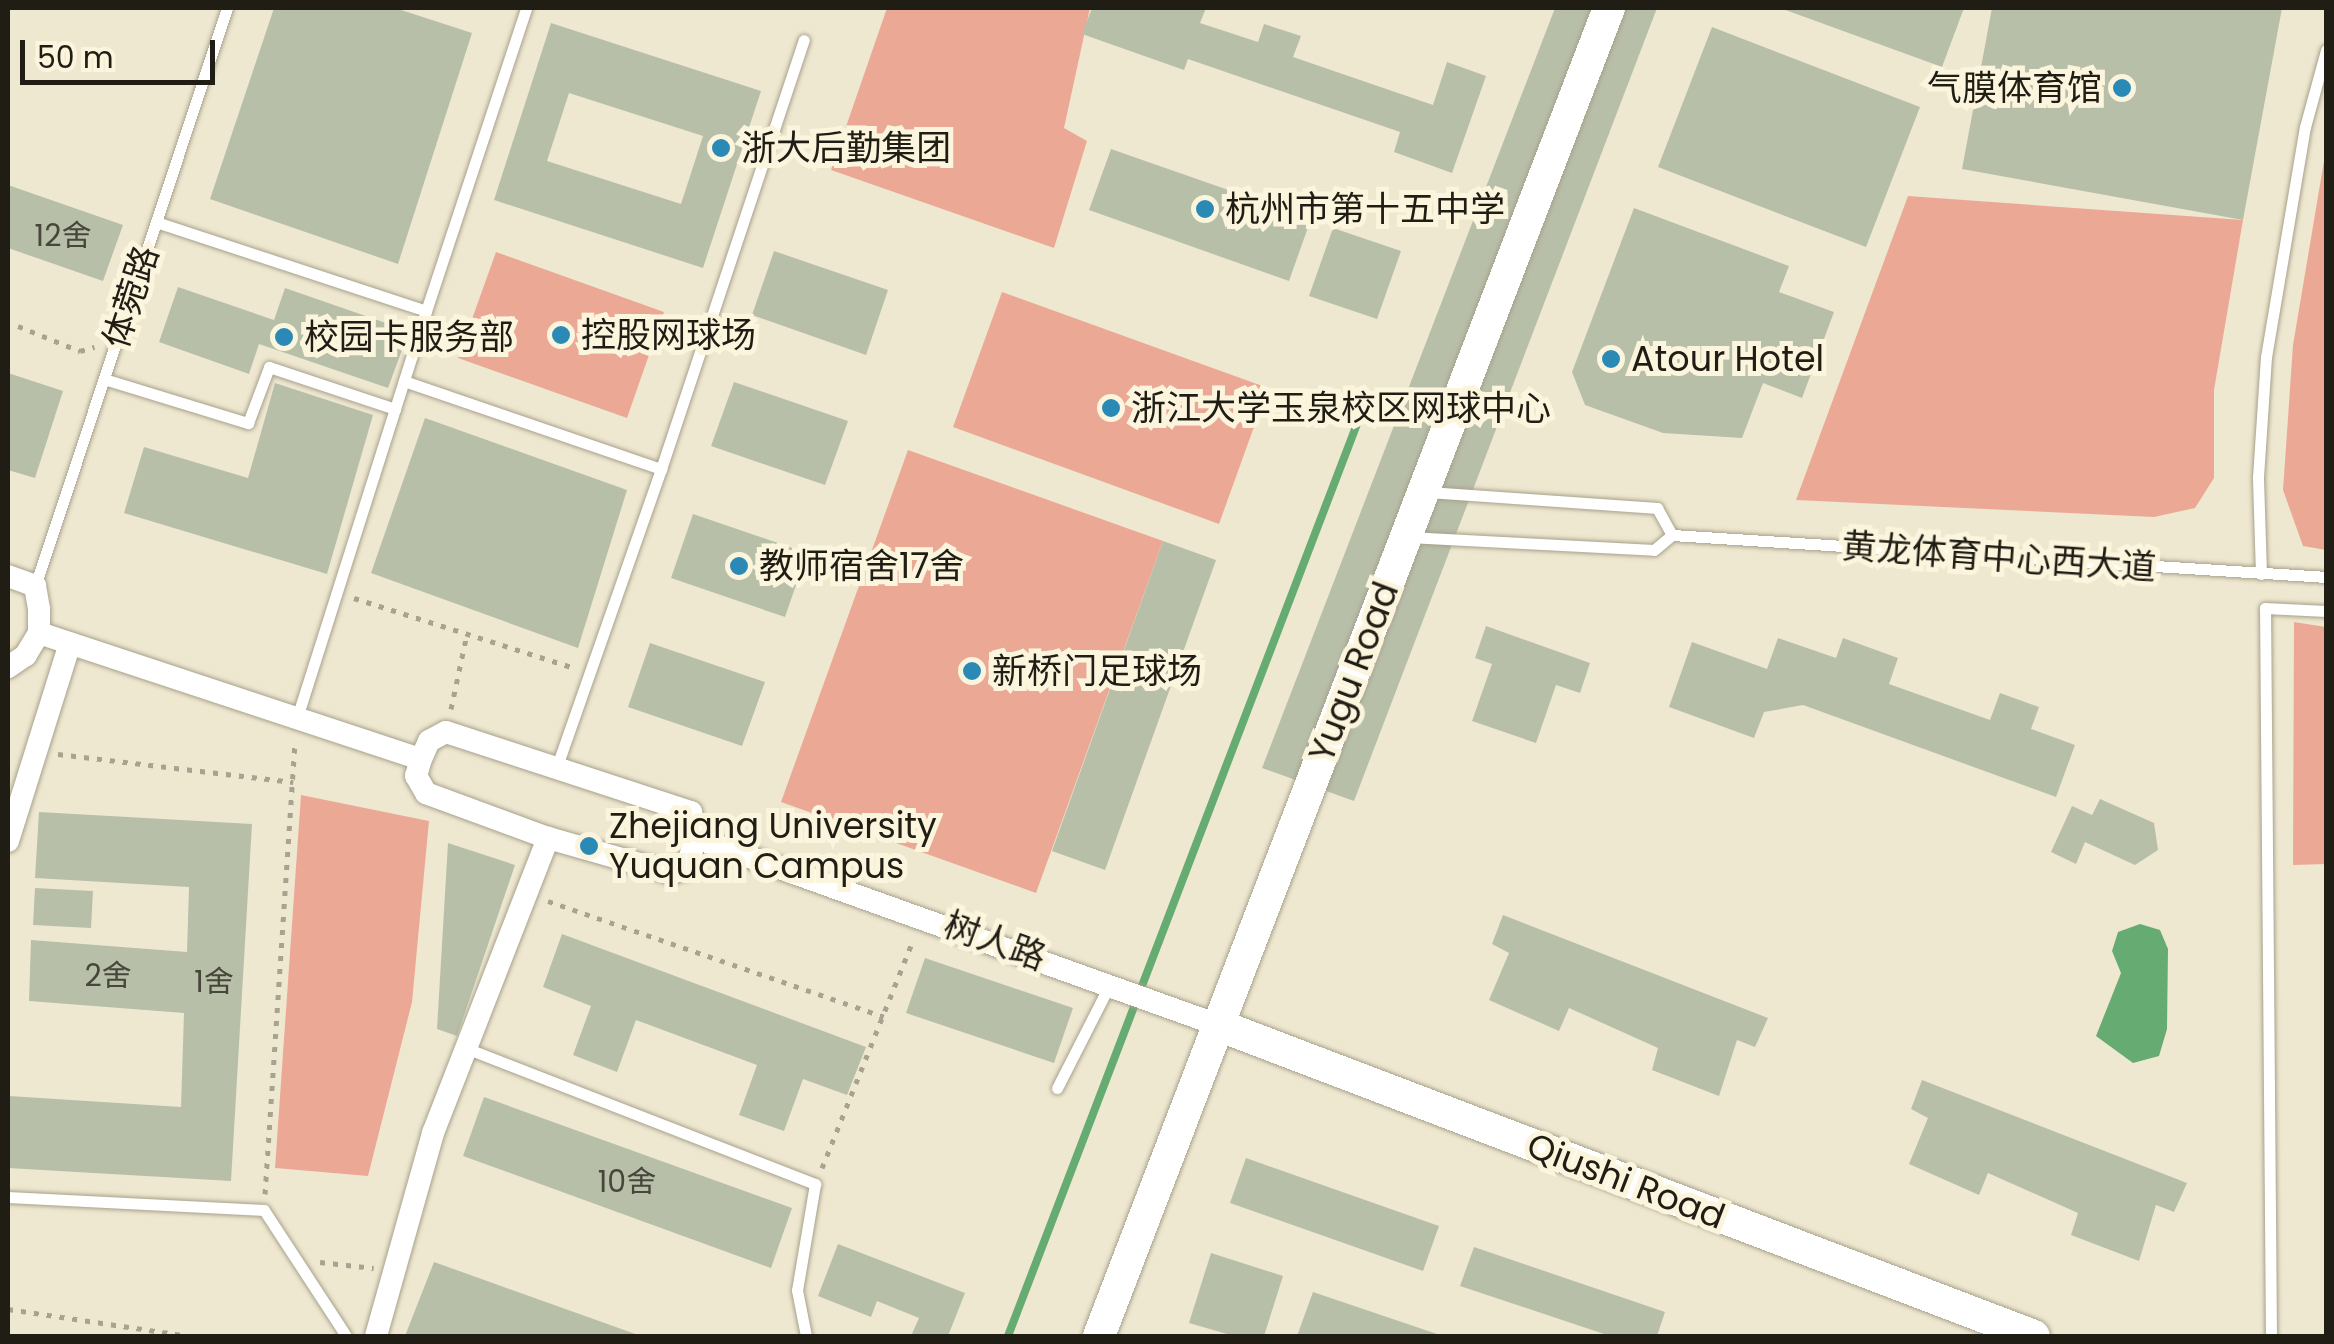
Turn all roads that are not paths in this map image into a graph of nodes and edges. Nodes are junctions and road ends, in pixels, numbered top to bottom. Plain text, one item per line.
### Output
1 (227, 8) edge
2 (526, 8) edge
3 (1609, 8) edge
4 (804, 40) dead end
5 (2326, 50) edge
6 (156, 222) junction
7 (426, 311) junction
8 (104, 379) junction
9 (404, 381) junction
10 (395, 409) junction
11 (661, 469) junction
12 (1424, 492) junction
13 (1672, 535) junction
14 (1406, 537) junction
15 (2261, 574) junction
16 (8, 576) edge
17 (2326, 577) edge
18 (35, 586) junction
19 (2326, 611) edge
20 (39, 633) junction
21 (70, 644) junction
22 (8, 667) edge
23 (297, 718) junction
24 (421, 759) junction
25 (556, 768) junction
26 (548, 838) junction
27 (8, 841) edge
28 (694, 845) junction
29 (1079, 975) junction
30 (1117, 989) junction
31 (1218, 1025) junction
32 (466, 1048) junction
33 (1057, 1088) dead end
34 (8, 1198) edge
35 (346, 1336) edge
36 (376, 1336) edge
37 (806, 1336) edge
38 (1099, 1336) edge
39 (2034, 1336) edge
40 (2271, 1336) edge

1 - 6 lane, 体菀路
2 - 7 lane
3 - 12 main road, Yugu Road
4 - 11 lane
5 - 15 lane
6 - 7 lane
6 - 8 lane, 体菀路
7 - 9 lane
8 - 10 lane
8 - 18 lane, 体菀路
9 - 10 lane
9 - 11 lane
10 - 23 lane
11 - 25 lane
12 - 13 lane
12 - 14 main road, Yugu Road
13 - 14 lane, 黄龙体育中心西大道
13 - 15 lane, 黄龙体育中心西大道
14 - 31 main road, Yugu Road
15 - 17 lane, 黄龙体育中心西大道
16 - 18 street
18 - 20 street
19 - 40 lane
20 - 21 street
20 - 22 street
21 - 23 street
21 - 27 street
23 - 24 street
24 - 25 street
24 - 26 street
25 - 28 street
26 - 28 street
26 - 32 street
28 - 29 street, 树人路
28 - 29 street, 树人路
29 - 30 street
30 - 31 street
30 - 33 lane
31 - 38 main road, Yugu Road
31 - 39 main road, Qiushi Road
32 - 36 street
32 - 37 lane
34 - 35 lane

